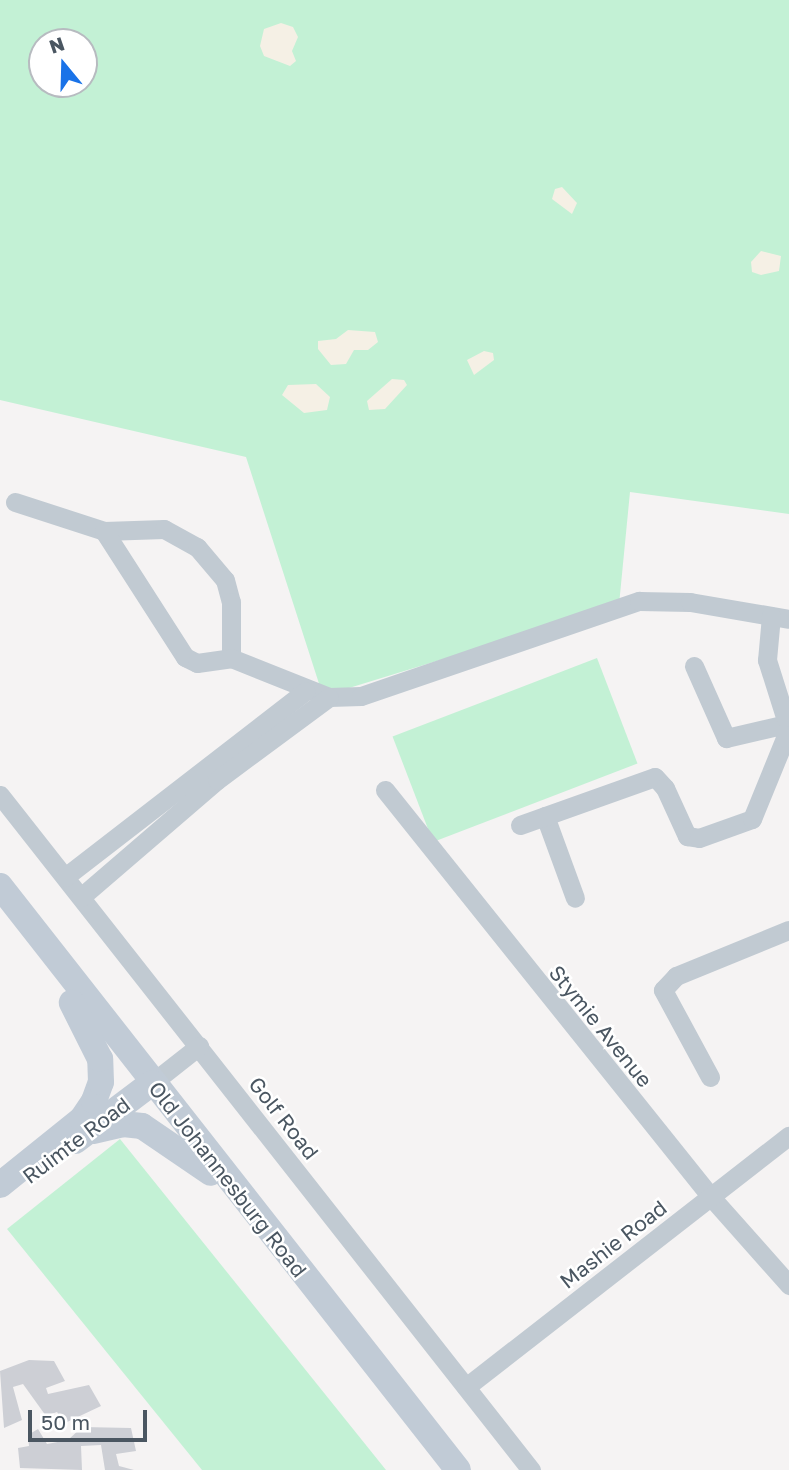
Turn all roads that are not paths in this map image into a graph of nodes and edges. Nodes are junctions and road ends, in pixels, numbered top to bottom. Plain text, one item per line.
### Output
1 (15, 502) dead end
2 (104, 531) junction
3 (780, 617) edge
4 (231, 657) junction
5 (694, 666) dead end
6 (306, 691) junction
7 (329, 697) junction
8 (786, 724) junction
9 (385, 790) dead end
10 (0, 795) edge
11 (545, 816) junction
12 (520, 825) dead end
13 (65, 877) junction
14 (0, 886) edge
15 (81, 897) junction
16 (575, 898) dead end
17 (18, 909) junction
18 (789, 930) edge
19 (198, 1046) junction
20 (710, 1077) dead end
21 (152, 1083) junction
22 (86, 1133) junction
23 (789, 1136) edge
24 (0, 1185) edge
25 (240, 1195) junction
26 (0, 1197) edge
27 (710, 1197) junction
28 (789, 1285) edge
29 (466, 1387) junction
30 (458, 1470) edge
31 (531, 1470) edge

1 - 2 street
2 - 4 street
2 - 4 street
3 - 7 street
3 - 8 street
4 - 6 street
5 - 8 street
6 - 7 street
6 - 13 street
7 - 15 street
8 - 11 street
9 - 27 street, Stymie Avenue
10 - 13 street, Golf Road
11 - 12 street
11 - 16 street
13 - 15 street, Golf Road
14 - 17 main road, Old Johannesburg Road
15 - 19 street, Golf Road
17 - 21 main road, Old Johannesburg Road
17 - 24 main road
18 - 20 street
19 - 21 street
19 - 29 street, Golf Road
21 - 22 main road, Ruimte Road
21 - 25 main road, Old Johannesburg Road
22 - 25 main road
22 - 26 main road, Ruimte Road
23 - 27 street, Mashie Road
25 - 30 main road, Old Johannesburg Road
27 - 28 street, Stymie Avenue
27 - 29 street, Mashie Road
29 - 31 street, Golf Road

